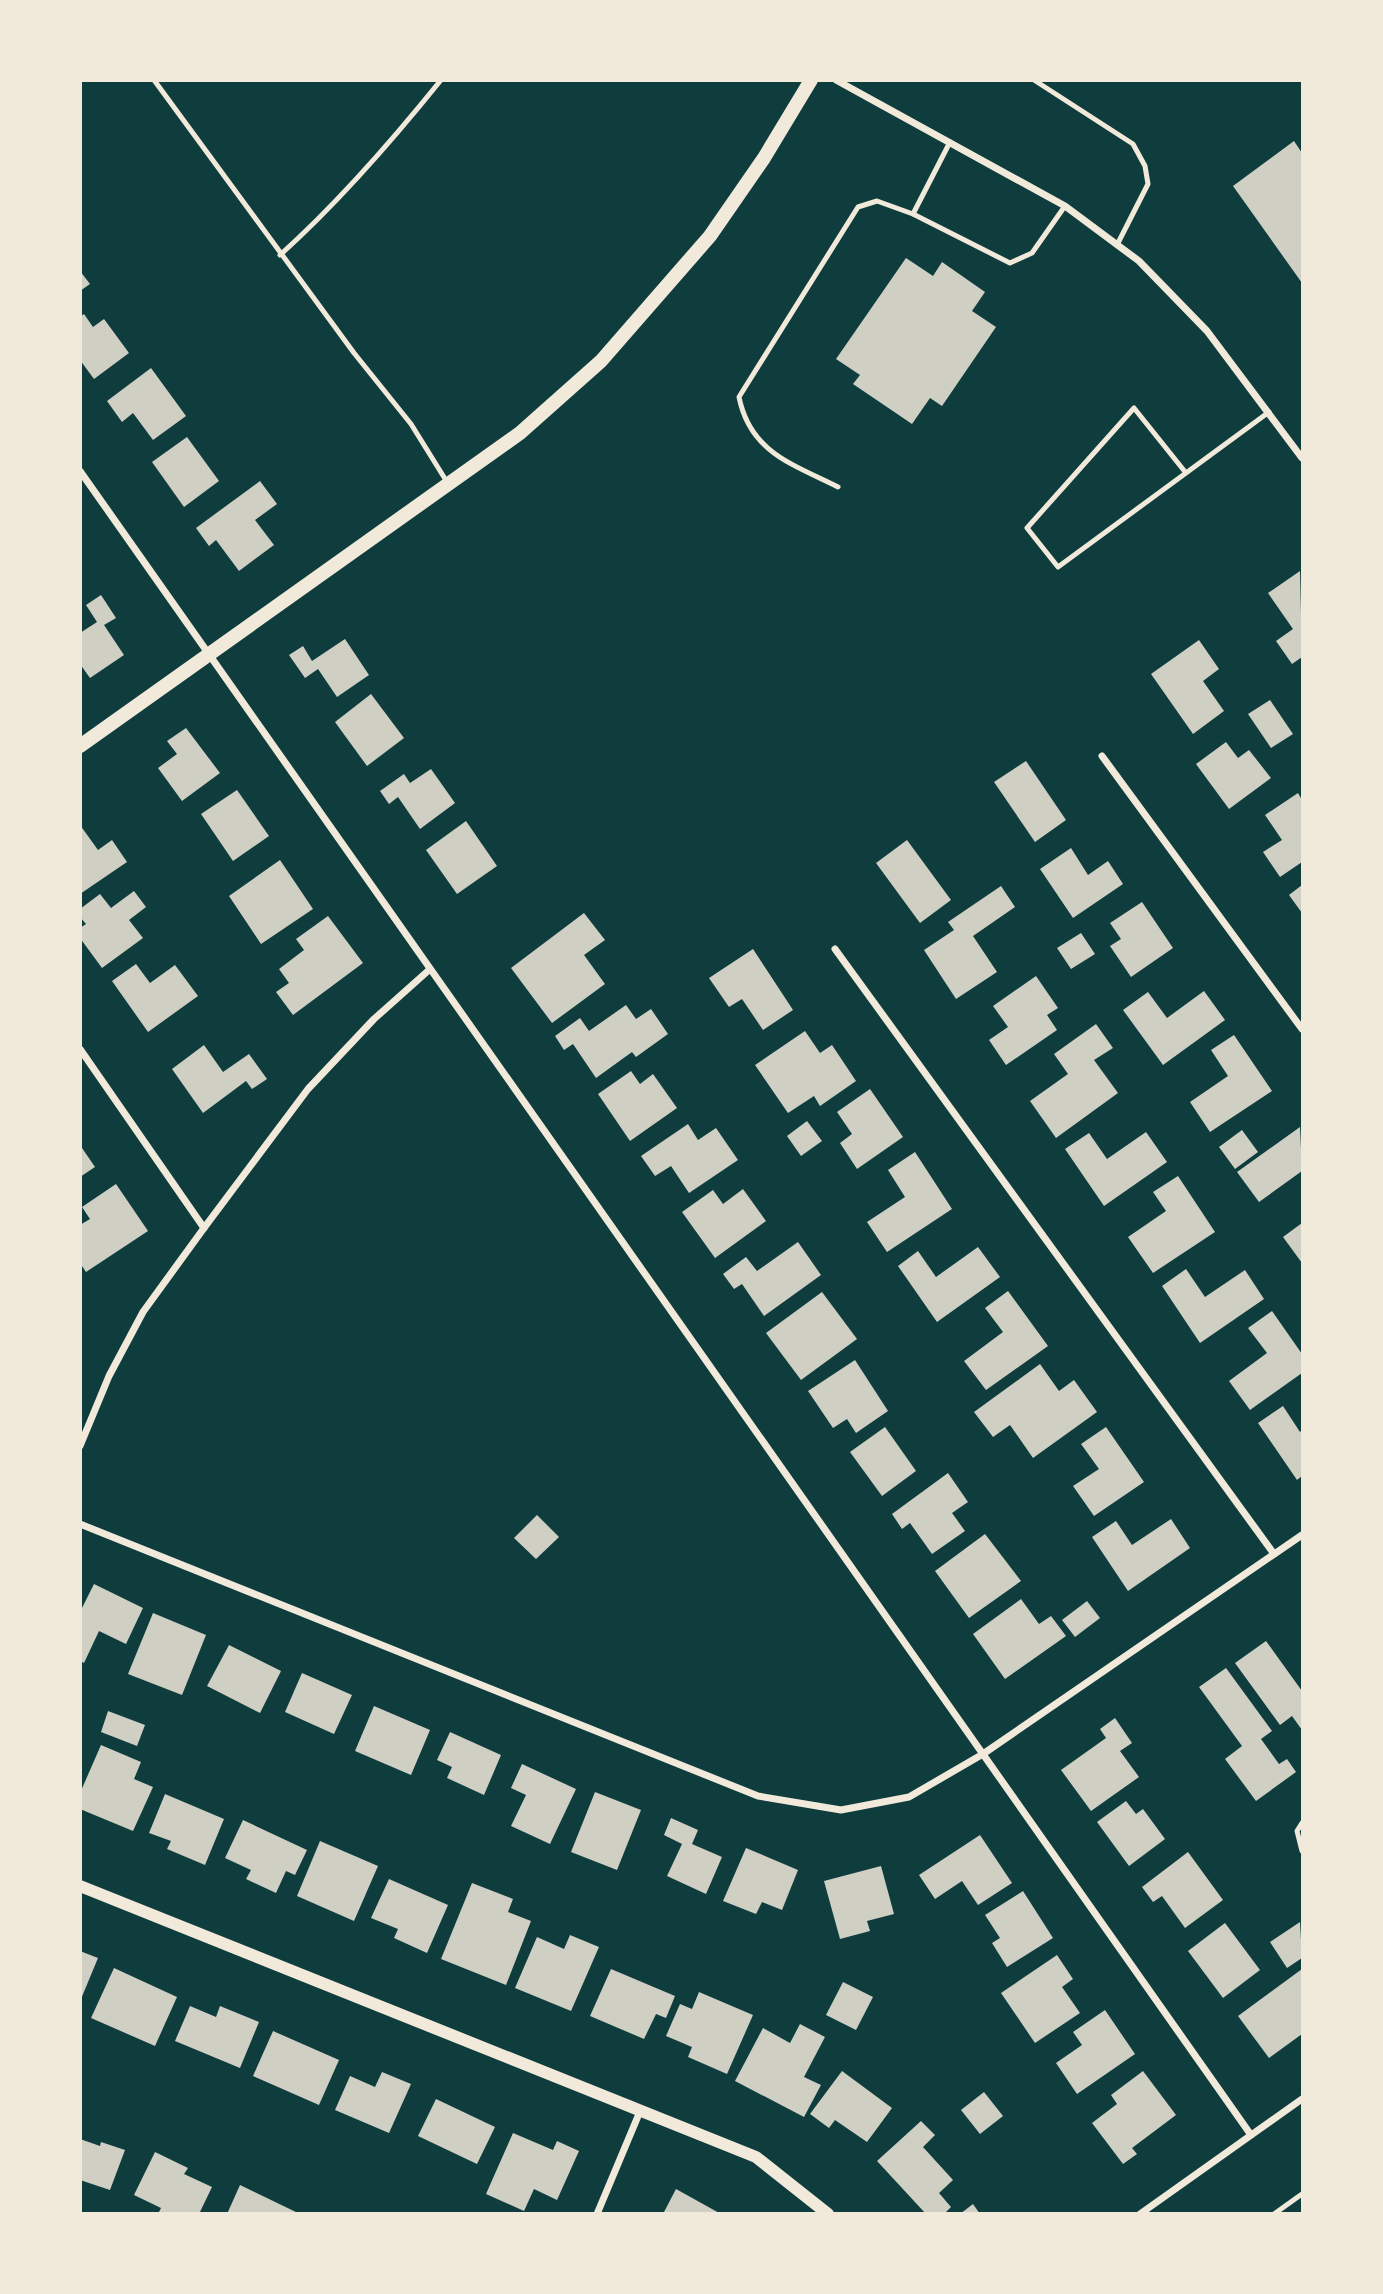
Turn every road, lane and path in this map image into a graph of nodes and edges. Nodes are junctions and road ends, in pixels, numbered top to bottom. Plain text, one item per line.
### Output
1 (154, 80) edge
2 (441, 80) edge
3 (811, 80) edge
4 (836, 80) edge
5 (1034, 80) edge
6 (950, 142) junction
7 (1065, 206) junction
8 (913, 214) junction
9 (1117, 245) junction
10 (280, 255) junction
11 (1269, 412) junction
12 (1303, 458) edge
13 (80, 471) edge
14 (1186, 473) junction
15 (449, 485) junction
16 (838, 487) dead end
17 (209, 655) junction
18 (80, 746) edge
19 (1102, 756) dead end
20 (835, 949) dead end
21 (429, 970) junction
22 (1303, 1029) edge
23 (80, 1049) edge
24 (204, 1228) junction
25 (80, 1446) edge
26 (80, 1524) edge
27 (1303, 1535) edge
28 (1274, 1554) junction
29 (983, 1754) junction
30 (1303, 1823) edge
31 (1303, 1851) edge
32 (80, 1886) edge
33 (1303, 2099) edge
34 (641, 2109) junction
35 (1251, 2135) junction
36 (1303, 2194) edge
37 (597, 2214) edge
38 (828, 2214) edge
39 (1140, 2214) edge
40 (1274, 2214) edge

1 - 10 lane
2 - 10 lane
3 - 15 main road
4 - 6 street
5 - 9 lane
6 - 7 street
6 - 8 lane
7 - 8 lane
7 - 9 street
8 - 16 lane
9 - 11 street
10 - 15 lane
11 - 12 street
11 - 14 lane
13 - 17 street
14 - 14 lane
15 - 17 main road
17 - 18 main road
17 - 21 street
19 - 22 street
20 - 28 street
21 - 24 street
21 - 29 street
23 - 24 street
24 - 25 street
26 - 29 street
27 - 28 street
28 - 29 street
29 - 35 street
30 - 31 lane
32 - 34 street
33 - 35 street
34 - 37 street
34 - 38 street
35 - 39 street
36 - 40 lane

